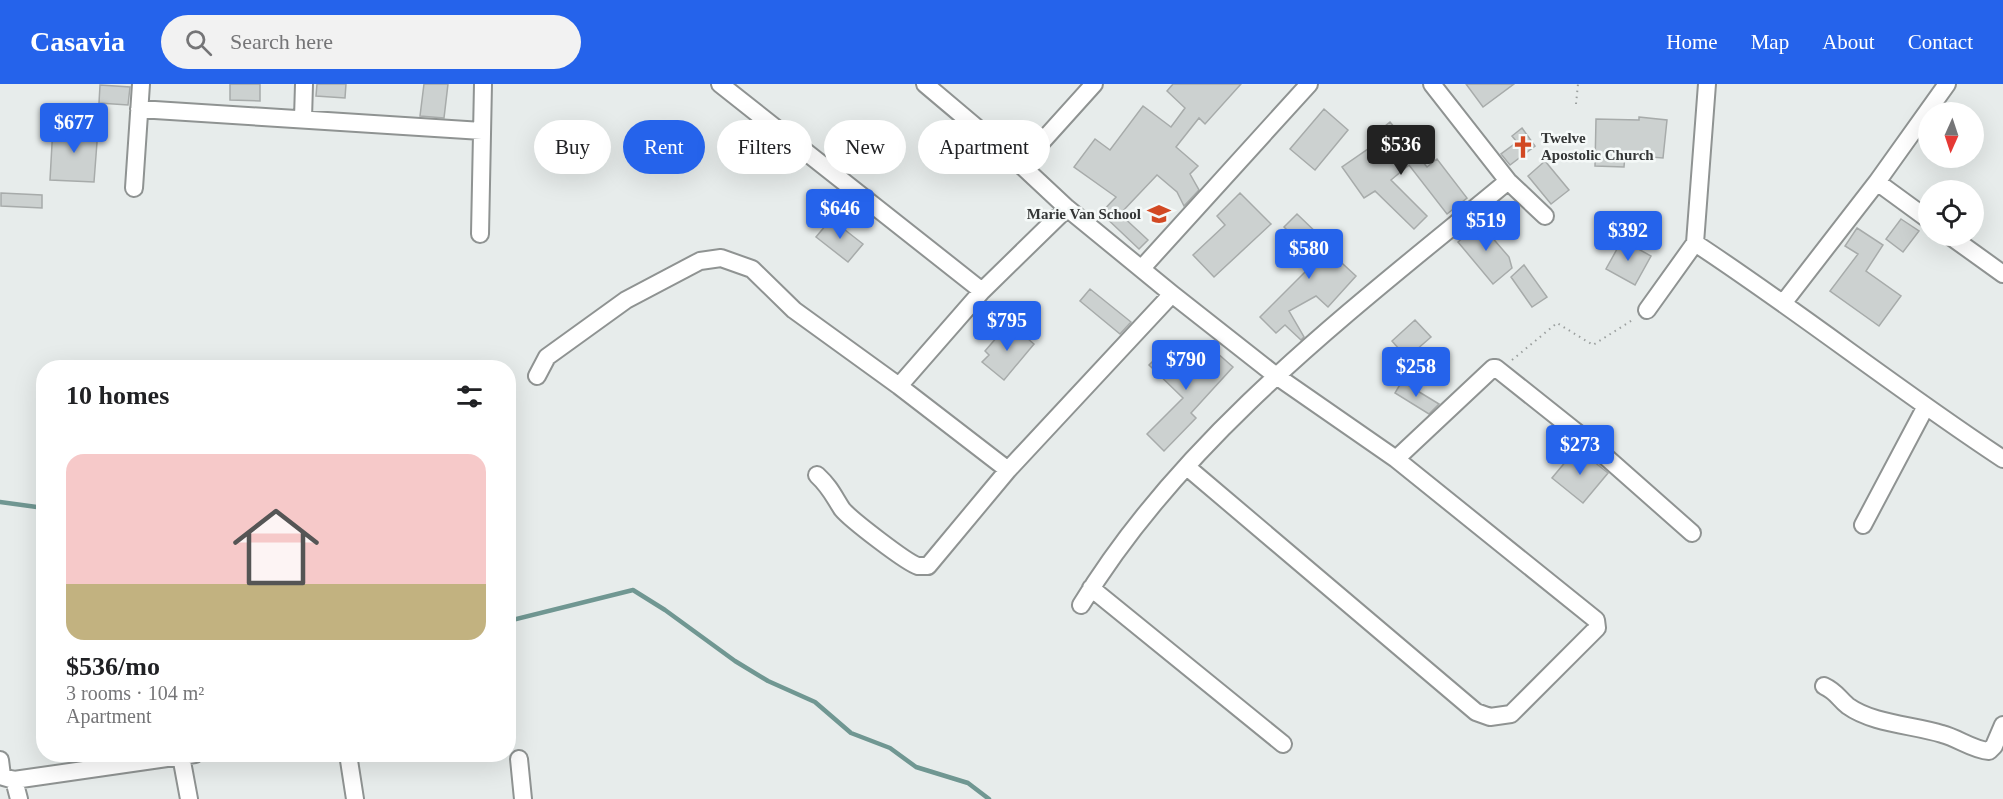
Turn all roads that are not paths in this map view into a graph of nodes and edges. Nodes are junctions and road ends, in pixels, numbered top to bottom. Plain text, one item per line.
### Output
1 (141, 84) edge
2 (304, 84) edge
3 (483, 84) edge
4 (720, 84) edge
5 (925, 84) edge
6 (1094, 84) edge
7 (1309, 84) edge
8 (1432, 84) edge
9 (1707, 84) edge
10 (1947, 84) edge
11 (139, 109) junction
12 (303, 119) junction
13 (968, 120) edge
14 (482, 131) junction
15 (1050, 134) edge
16 (1031, 174) edge
17 (1508, 181) junction
18 (1877, 182) junction
19 (134, 188) dead end
20 (1067, 208) junction
21 (1918, 212) edge
22 (1545, 216) dead end
23 (480, 234) dead end
24 (1695, 243) junction
25 (1964, 246) edge
26 (1142, 268) junction
27 (2003, 274) edge
28 (982, 291) junction
29 (1172, 294) junction
30 (1784, 302) junction
31 (1647, 310) road end
32 (1275, 375) junction
33 (537, 376) dead end
34 (899, 386) junction
35 (1925, 408) junction
36 (1396, 459) junction
37 (2003, 459) edge
38 (1187, 467) junction
39 (1008, 470) junction
40 (817, 475) dead end
41 (1863, 525) dead end
42 (1692, 533) dead end
43 (1091, 588) junction
44 (1081, 605) dead end
45 (1824, 686) dead end
46 (2003, 725) edge
47 (1283, 744) dead end
48 (519, 759) dead end
49 (116, 762) edge
50 (188, 762) edge
51 (349, 762) edge
52 (4, 773) edge
53 (19, 799) edge
54 (189, 799) edge
55 (355, 799) edge
56 (523, 799) edge

1 - 11 street
2 - 12 street
3 - 14 street
4 - 28 street
5 - 13 street
6 - 15 street
7 - 26 street
8 - 17 street
9 - 24 street
10 - 18 street
11 - 12 street
11 - 19 street
12 - 14 street
14 - 23 street
16 - 20 street
17 - 22 street
17 - 32 street
18 - 21 street
18 - 30 street
20 - 26 street
20 - 28 street
24 - 30 street
24 - 31 street
25 - 27 street
26 - 29 street
28 - 34 street
29 - 32 street
29 - 39 street
30 - 35 street
32 - 36 street
32 - 38 street
33 - 34 street
34 - 39 street
35 - 37 street
35 - 41 street
36 - 38 street
36 - 42 street
38 - 43 street
39 - 40 street
43 - 44 street
43 - 47 street
45 - 46 street
48 - 56 street
49 - 52 street
50 - 54 street
51 - 55 street
52 - 53 street

